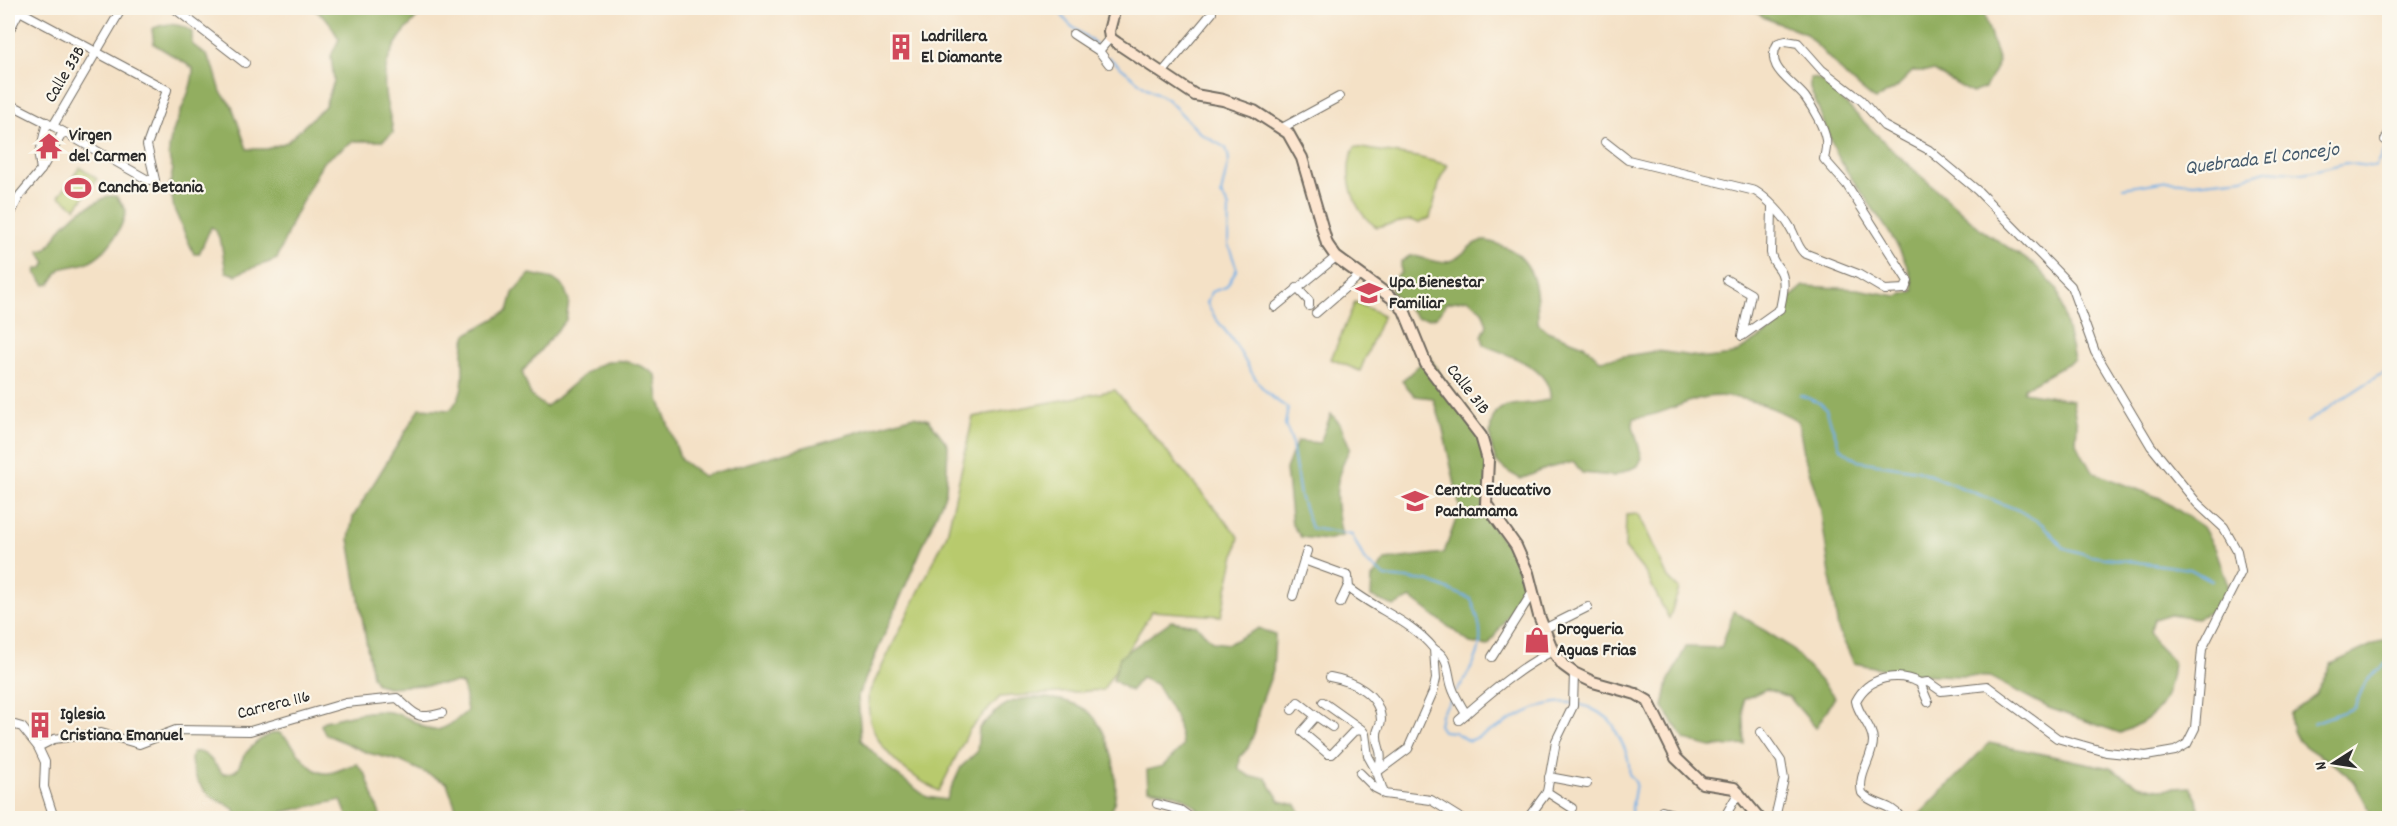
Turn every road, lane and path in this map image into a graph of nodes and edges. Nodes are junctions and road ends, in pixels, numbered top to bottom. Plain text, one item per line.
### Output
1 (18, 8) edge
2 (122, 8) edge
3 (174, 8) edge
4 (1115, 8) edge
5 (1212, 8) edge
6 (8, 33) edge
7 (1073, 34) dead end
8 (1105, 45) junction
9 (98, 52) junction
10 (245, 63) dead end
11 (1109, 64) dead end
12 (1162, 74) junction
13 (1339, 97) dead end
14 (8, 103) edge
15 (50, 124) junction
16 (1282, 128) junction
17 (63, 132) junction
18 (2390, 132) edge
19 (2385, 140) dead end
20 (1605, 142) dead end
21 (40, 170) junction
22 (1773, 207) junction
23 (8, 219) edge
24 (1336, 257) junction
25 (1360, 275) junction
26 (1727, 280) dead end
27 (1297, 288) junction
28 (1309, 306) dead end
29 (1275, 308) dead end
30 (1316, 313) dead end
31 (1348, 586) junction
32 (1532, 593) junction
33 (1293, 596) dead end
34 (1340, 603) dead end
35 (1588, 607) dead end
36 (1544, 629) junction
37 (1434, 649) junction
38 (1553, 651) junction
39 (1492, 657) dead end
40 (1574, 673) junction
41 (1330, 677) dead end
42 (1920, 683) junction
43 (1323, 702) dead end
44 (1928, 702) dead end
45 (1292, 710) dead end
46 (442, 713) dead end
47 (1466, 714) junction
48 (1316, 716) junction
49 (1459, 720) dead end
50 (8, 723) edge
51 (1332, 727) dead end
52 (1362, 730) junction
53 (1761, 732) dead end
54 (38, 747) junction
55 (1377, 772) junction
56 (1360, 773) dead end
57 (1549, 777) junction
58 (1587, 784) dead end
59 (1383, 792) junction
60 (1547, 792) junction
61 (1739, 792) junction
62 (1157, 804) dead end
63 (1572, 808) dead end
64 (1662, 811) dead end
65 (1730, 815) edge
66 (54, 819) edge
67 (1191, 819) edge
68 (1460, 819) edge
69 (1528, 819) edge
70 (1689, 819) edge
71 (1724, 819) edge
72 (1759, 819) edge
73 (1775, 819) edge
74 (1901, 819) edge

1 - 6 street
1 - 9 street
2 - 9 street, Calle 33B
3 - 10 street
4 - 8 street
5 - 12 street
7 - 8 street
8 - 11 street
8 - 12 street, Calle 31B
9 - 15 street, Calle 33B
9 - 17 street
12 - 16 street, Calle 31B
13 - 16 street
14 - 15 street
15 - 17 street
15 - 21 street, Calle 33B
16 - 24 street, Calle 31B
17 - 21 street
18 - 19 street
20 - 22 street
21 - 23 street
22 - 26 street
22 - 42 street
24 - 25 street, Calle 31B
24 - 27 street
25 - 30 street
25 - 32 street, Calle 31B
27 - 28 street
27 - 29 street
31 - 33 street
31 - 34 street
31 - 37 street
32 - 36 street, Calle 31B
32 - 39 street
35 - 36 street
36 - 38 street, Calle 31B
37 - 47 street
37 - 55 street
38 - 40 street, Calle 31B
38 - 47 street
40 - 57 street
40 - 61 street, Calle 31B
41 - 55 street
42 - 44 street
42 - 74 street
43 - 52 street
45 - 48 street
46 - 54 street, Carrera 116
47 - 49 street
48 - 51 street
48 - 52 street
50 - 54 street
52 - 55 street
53 - 73 street
54 - 66 street
55 - 59 street
56 - 59 street
57 - 58 street
57 - 60 street
59 - 68 street
60 - 63 street
60 - 69 street
61 - 65 street
61 - 72 street
62 - 67 street
64 - 70 street
65 - 71 street

